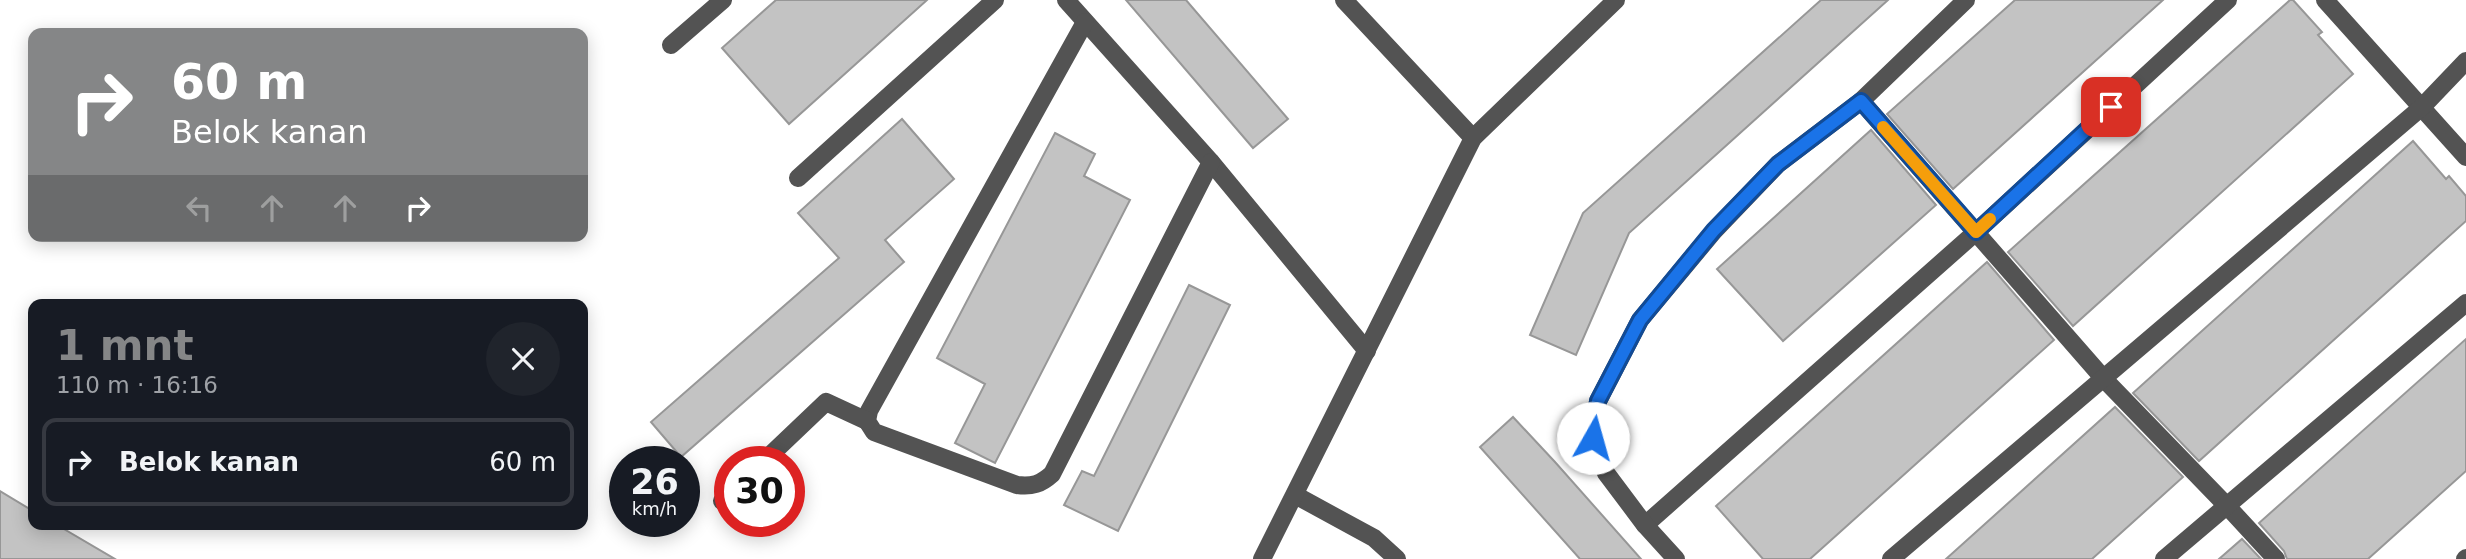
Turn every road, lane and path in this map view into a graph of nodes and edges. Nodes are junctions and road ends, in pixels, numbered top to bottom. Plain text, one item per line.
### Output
1 (723, 0) edge
2 (995, 0) edge
3 (1066, 0) edge
4 (1344, 0) edge
5 (1616, 0) edge
6 (1966, 0) edge
7 (2228, 0) edge
8 (2325, 0) edge
9 (1085, 22) junction
10 (671, 46) dead end
11 (2466, 61) edge
12 (1861, 101) junction
13 (2422, 107) junction
14 (1473, 138) junction
15 (2466, 156) edge
16 (1211, 162) junction
17 (798, 178) dead end
18 (1976, 232) junction
19 (2466, 303) edge
20 (1367, 351) junction
21 (2104, 379) junction
22 (867, 421) junction
23 (780, 446) edge
24 (1295, 495) junction
25 (2227, 506) junction
26 (1645, 524) junction
27 (1262, 559) edge
28 (1396, 559) edge
29 (1675, 559) edge
30 (1891, 559) edge
31 (2164, 559) edge
32 (2276, 559) edge

1 - 10 street
2 - 17 street
3 - 9 street
4 - 14 street
5 - 14 street
6 - 12 street
7 - 18 street
8 - 13 street
9 - 16 street
9 - 22 street
11 - 13 street
12 - 18 street
12 - 26 street
13 - 15 street
13 - 21 street
14 - 20 street
16 - 20 street
16 - 22 street
18 - 21 street
18 - 26 street
19 - 25 street
20 - 24 street
21 - 25 street
21 - 30 street
22 - 23 street
24 - 27 street
24 - 28 street
25 - 31 street
25 - 32 street
26 - 29 street

